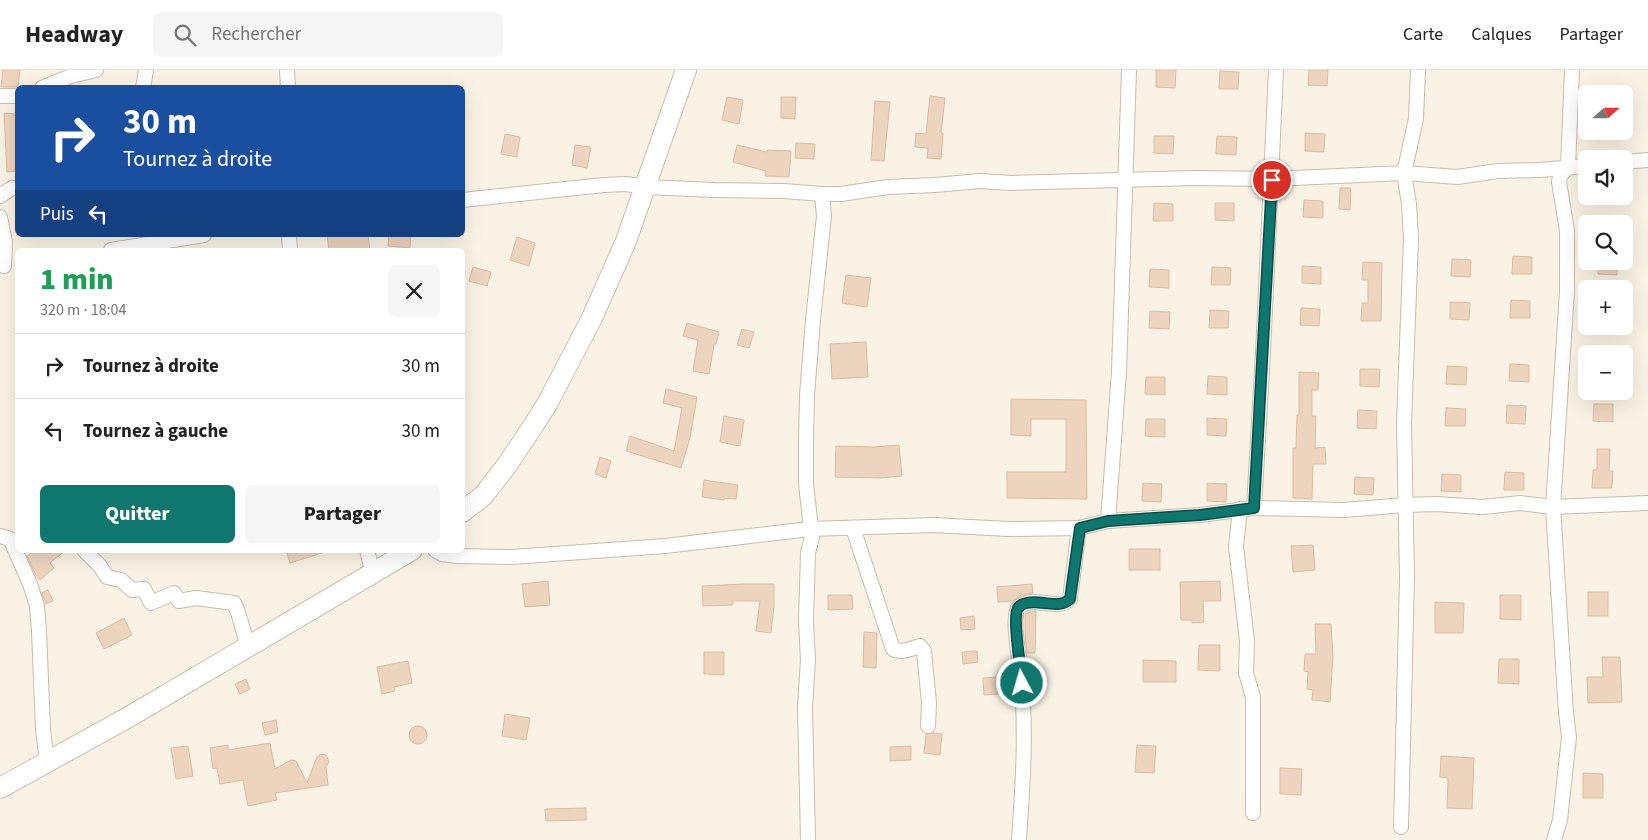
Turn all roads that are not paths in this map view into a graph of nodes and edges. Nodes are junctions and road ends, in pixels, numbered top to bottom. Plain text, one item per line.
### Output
1 (96, 70) edge
2 (146, 70) edge
3 (288, 70) edge
4 (686, 70) edge
5 (1129, 70) edge
6 (1276, 70) edge
7 (1418, 70) edge
8 (1572, 70) edge
9 (49, 85) edge
10 (144, 85) edge
11 (288, 85) edge
12 (0, 96) edge
13 (15, 96) edge
14 (1648, 160) edge
15 (1633, 161) edge
16 (1578, 166) edge
17 (1568, 167) junction
18 (1404, 174) junction
19 (1124, 180) junction
20 (1272, 180) junction
21 (646, 187) junction
22 (15, 188) edge
23 (822, 194) junction
24 (0, 196) edge
25 (465, 200) edge
26 (0, 217) edge
27 (191, 237) edge
28 (158, 242) edge
29 (123, 248) edge
30 (7, 266) edge
31 (1648, 503) edge
32 (1405, 504) junction
33 (1553, 507) junction
34 (1247, 509) junction
35 (465, 510) edge
36 (1108, 521) junction
37 (853, 528) junction
38 (1080, 528) junction
39 (810, 529) junction
40 (0, 536) edge
41 (15, 550) edge
42 (16, 553) edge
43 (87, 553) edge
44 (368, 553) edge
45 (407, 553) edge
46 (440, 553) edge
47 (374, 574) junction
48 (248, 647) junction
49 (928, 726) dead end
50 (48, 761) junction
51 (0, 788) edge
52 (1253, 813) dead end
53 (1402, 827) dead end
54 (808, 840) edge
55 (1019, 840) edge
56 (1554, 840) edge

1 - 9 street
2 - 10 street
3 - 11 street
4 - 21 street
5 - 19 street
6 - 20 street
7 - 18 street
8 - 17 street
12 - 13 street
14 - 15 street
16 - 17 street
17 - 18 street
17 - 33 street
18 - 20 street
18 - 32 street
19 - 20 street
19 - 23 street
19 - 36 street
20 - 34 street
21 - 23 street
21 - 25 street
21 - 35 street
22 - 24 street
23 - 39 street
26 - 30 street
27 - 28 street
28 - 29 street
31 - 33 street
32 - 33 street
32 - 34 street
32 - 53 street
33 - 56 street
34 - 36 street
34 - 52 street
36 - 38 street
37 - 38 street
37 - 39 street
37 - 49 street
38 - 55 street
39 - 46 street
39 - 54 street
40 - 41 street
42 - 50 street
43 - 48 street
44 - 47 street
45 - 47 street
47 - 48 street
48 - 50 street
50 - 51 street

